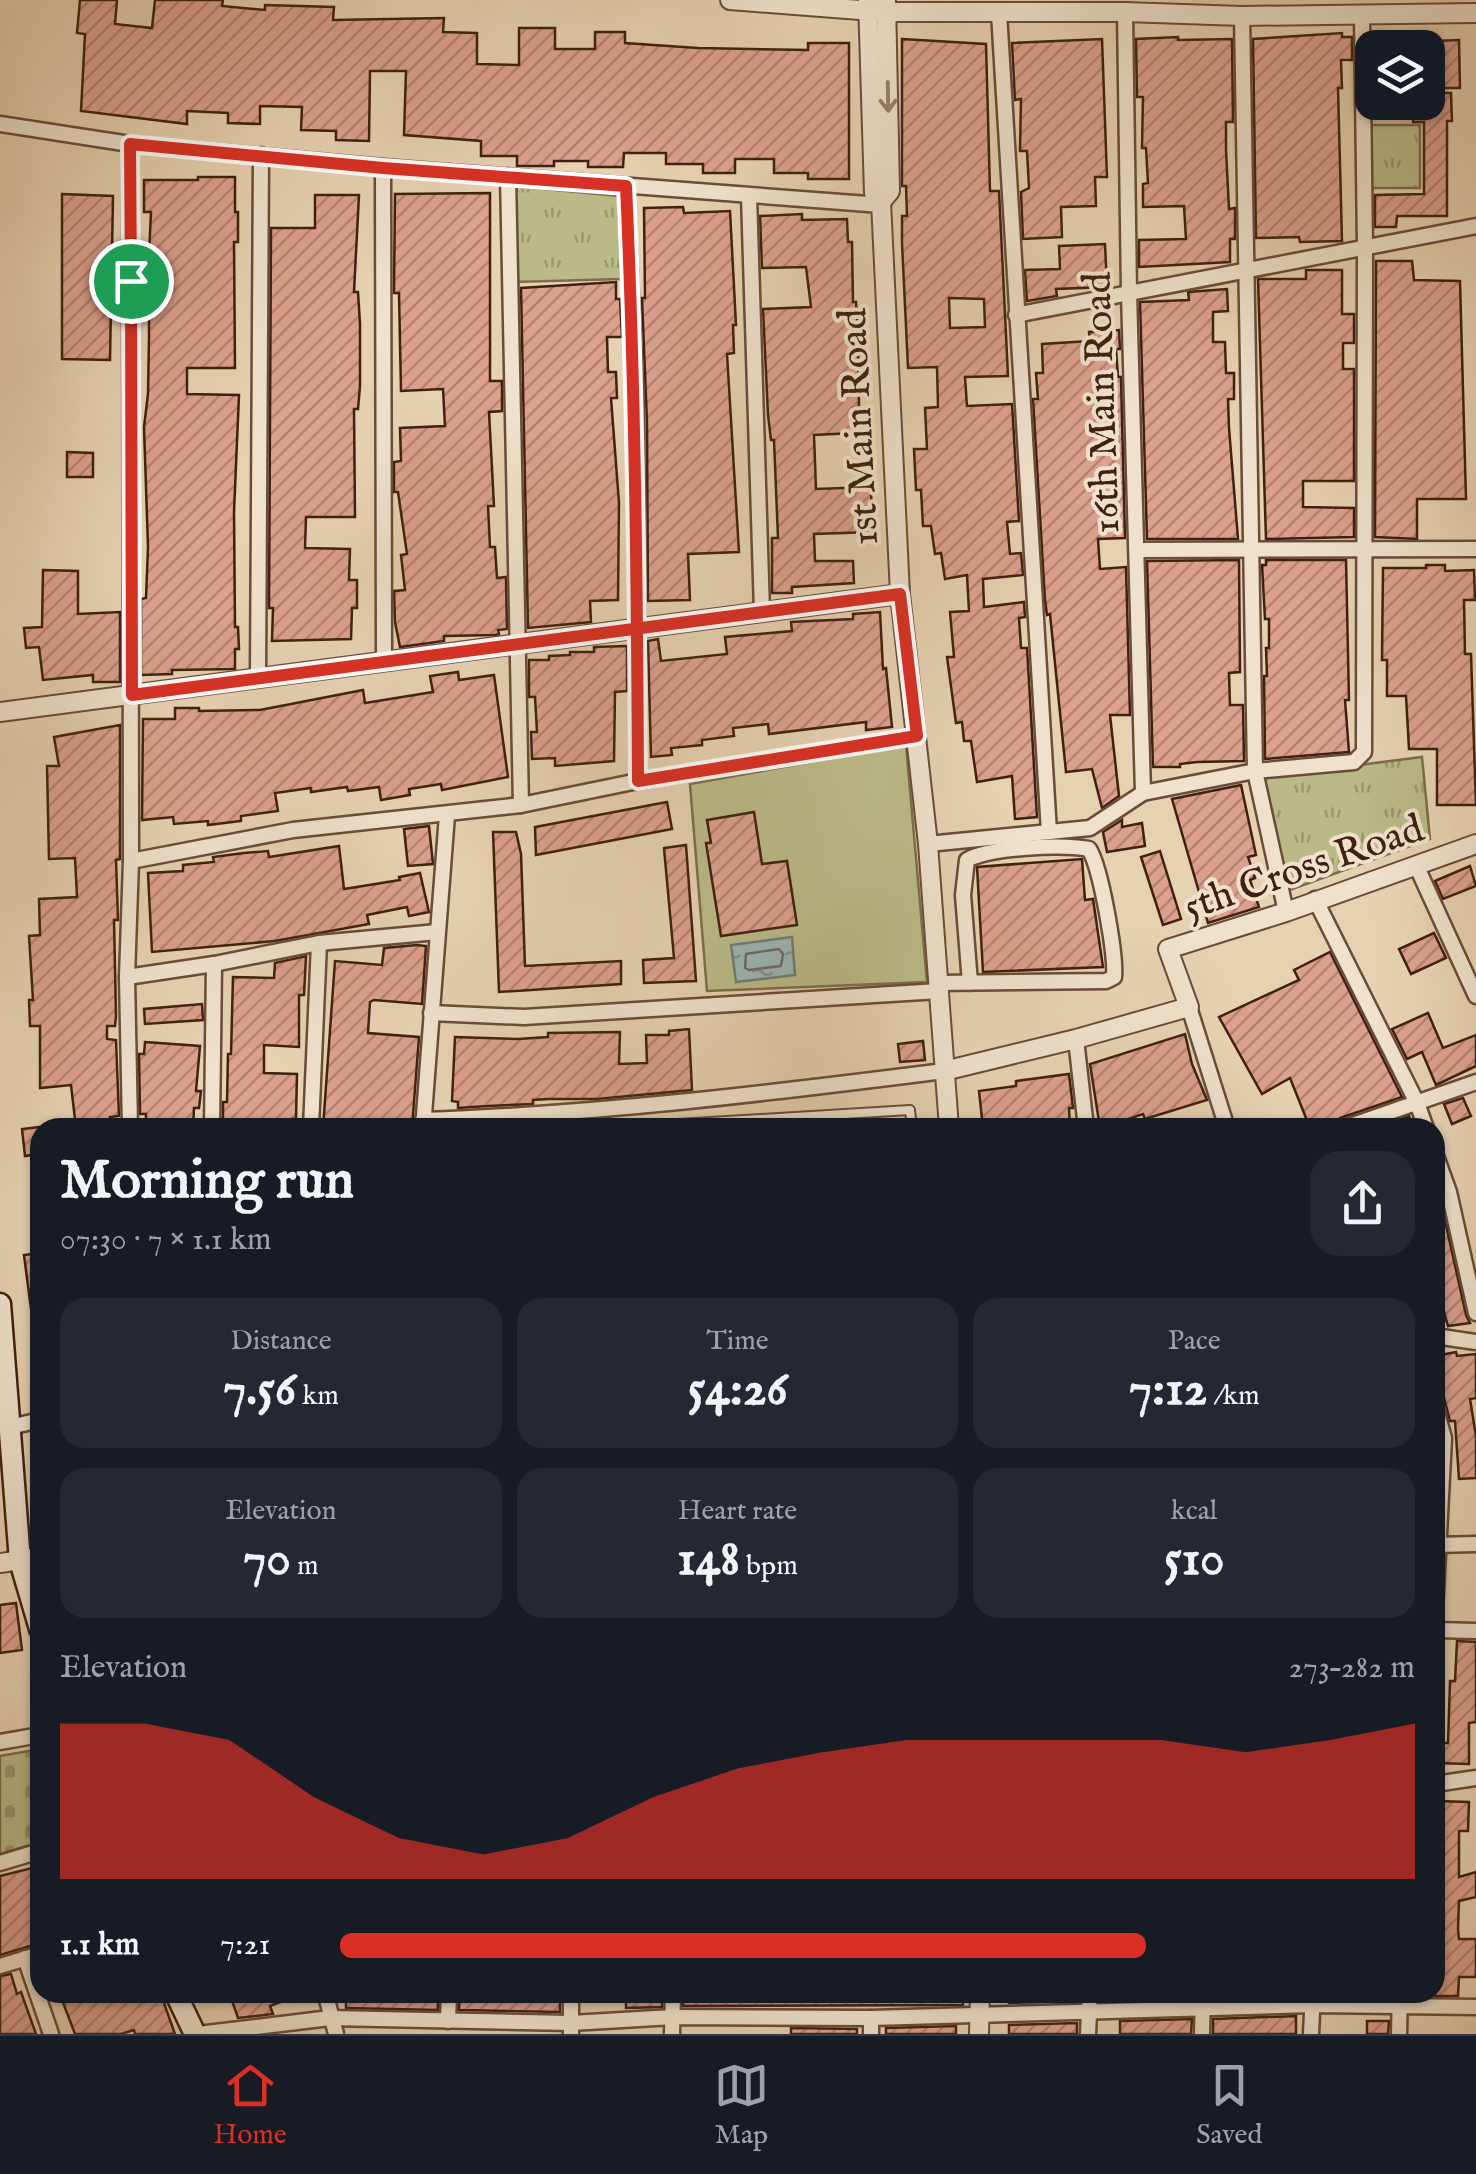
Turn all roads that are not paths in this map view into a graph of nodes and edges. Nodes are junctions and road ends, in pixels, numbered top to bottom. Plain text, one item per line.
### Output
1 (730, 0) edge
2 (877, 6) edge
3 (999, 12) junction
4 (1125, 12) junction
5 (1476, 13) edge
6 (1362, 14) junction
7 (1242, 16) junction
8 (0, 124) edge
9 (130, 144) junction
10 (261, 156) junction
11 (383, 168) junction
12 (508, 176) junction
13 (626, 186) junction
14 (749, 196) junction
15 (881, 203) junction
16 (1476, 226) edge
17 (1366, 247) junction
18 (1245, 271) junction
19 (1129, 293) junction
20 (1016, 315) junction
21 (1250, 548) junction
22 (1366, 548) junction
23 (1137, 550) junction
24 (1476, 550) edge
25 (900, 594) junction
26 (762, 612) junction
27 (637, 628) junction
28 (515, 644) junction
29 (384, 661) junction
30 (258, 678) junction
31 (132, 695) junction
32 (0, 712) edge
33 (917, 736) junction
34 (1255, 771) junction
35 (638, 781) junction
36 (1143, 793) junction
37 (521, 806) junction
38 (446, 815) junction
39 (1049, 832) junction
40 (928, 844) junction
41 (1476, 844) edge
42 (132, 861) junction
43 (1416, 865) junction
44 (1315, 899) junction
45 (1286, 912) junction
46 (436, 932) junction
47 (319, 943) junction
48 (214, 964) junction
49 (127, 977) junction
50 (970, 983) junction
51 (938, 988) junction
52 (1476, 996) edge
53 (1190, 1006) junction
54 (431, 1013) junction
55 (1076, 1040) junction
56 (944, 1071) junction
57 (1476, 1082) edge
58 (1417, 1103) junction
59 (130, 1118) edge
60 (212, 1118) edge
61 (311, 1118) edge
62 (423, 1118) edge
63 (579, 1118) edge
64 (836, 1118) edge
65 (911, 1118) edge
66 (949, 1118) edge
67 (1085, 1118) edge
68 (1223, 1118) edge
69 (1373, 1118) edge
70 (1422, 1118) edge
71 (1445, 1201) edge
72 (1472, 1266) edge
73 (0, 1304) edge
74 (1476, 1314) edge
75 (1445, 1337) edge
76 (1476, 1342) edge
77 (30, 1422) edge
78 (10, 1427) junction
79 (1476, 1544) edge
80 (1445, 1545) edge
81 (20, 1560) edge
82 (30, 1594) edge
83 (1445, 1630) edge
84 (1476, 1631) edge
85 (30, 1737) edge
86 (0, 1742) edge
87 (1476, 1778) edge
88 (1445, 1783) edge
89 (30, 1855) edge
90 (0, 1863) edge
91 (30, 1957) edge
92 (0, 1966) edge
93 (43, 2003) edge
94 (180, 2003) edge
95 (327, 2003) edge
96 (448, 2003) edge
97 (571, 2003) edge
98 (673, 2003) edge
99 (1089, 2003) edge
100 (1172, 2003) edge
101 (1203, 2003) edge
102 (1313, 2003) edge
103 (1399, 2003) edge
104 (1438, 2003) edge
105 (1476, 2007) edge
106 (1088, 2011) junction
107 (673, 2016) junction
108 (330, 2018) junction
109 (448, 2021) junction
110 (979, 2024) edge
111 (774, 2026) edge
112 (871, 2026) edge
113 (571, 2029) edge
114 (51, 2034) edge
115 (196, 2034) edge
116 (336, 2034) edge
117 (672, 2034) edge
118 (1088, 2034) edge
119 (1202, 2034) edge
120 (1312, 2034) edge
121 (1399, 2034) edge

1 - 2 street
2 - 3 street
2 - 15 street, 1st Main Road
3 - 4 street
3 - 20 street
4 - 7 street
4 - 19 street, 16th Main Road
5 - 6 street
6 - 7 street
6 - 17 street
7 - 18 street
8 - 9 street
9 - 10 street
9 - 31 street
10 - 11 street
10 - 30 street
11 - 12 street
11 - 29 street
12 - 13 street
12 - 28 street
13 - 14 street
13 - 27 street
14 - 15 street
14 - 26 street
15 - 25 street, 1st Main Road
16 - 17 street
17 - 18 street
17 - 22 street
18 - 19 street
18 - 21 street
19 - 20 street
19 - 23 street, 16th Main Road
20 - 39 street
21 - 22 street
21 - 23 street
21 - 34 street
22 - 24 street
22 - 34 street
23 - 36 street, 16th Main Road
25 - 26 street
25 - 33 street, 1st Main Road
26 - 27 street
27 - 28 street
27 - 35 street
28 - 29 street
28 - 37 street
29 - 30 street
30 - 31 street
31 - 32 street
31 - 42 street
33 - 35 street
33 - 40 street, 1st Main Road
34 - 36 street
34 - 45 street
35 - 37 street
36 - 39 street
37 - 38 street
38 - 42 street
38 - 46 street
39 - 40 street
40 - 51 street, 1st Main Road
41 - 43 street, 5th Cross Road
42 - 49 street
43 - 44 street, 5th Cross Road
43 - 52 street
44 - 45 street, 5th Cross Road
44 - 58 street
45 - 53 street, 5th Cross Road
46 - 47 street
46 - 54 street
47 - 48 street
47 - 61 street
48 - 49 street
48 - 60 street
49 - 59 street
50 - 50 street
50 - 51 street
51 - 54 street
51 - 56 street, 1st Main Road
53 - 55 street
53 - 68 street
54 - 62 street
55 - 56 street
55 - 67 street
56 - 63 street
56 - 66 street, 1st Main Road
57 - 58 street
58 - 69 street
58 - 70 street
64 - 65 lane
71 - 72 street
72 - 74 street
73 - 78 main road
75 - 76 street
77 - 78 street
78 - 81 main road
79 - 80 street
81 - 82 main road
83 - 84 street
85 - 86 street
87 - 88 street
89 - 90 street
91 - 92 street
93 - 114 street
94 - 115 main road
95 - 108 street
96 - 109 street
97 - 113 street
98 - 107 street
99 - 106 street
100 - 106 street
101 - 119 street
102 - 120 street
103 - 121 street
104 - 105 street
106 - 110 street
106 - 118 street
107 - 111 street
107 - 113 street
107 - 117 street
108 - 109 street
108 - 115 street
108 - 116 street
109 - 113 street
110 - 112 street
111 - 112 street

